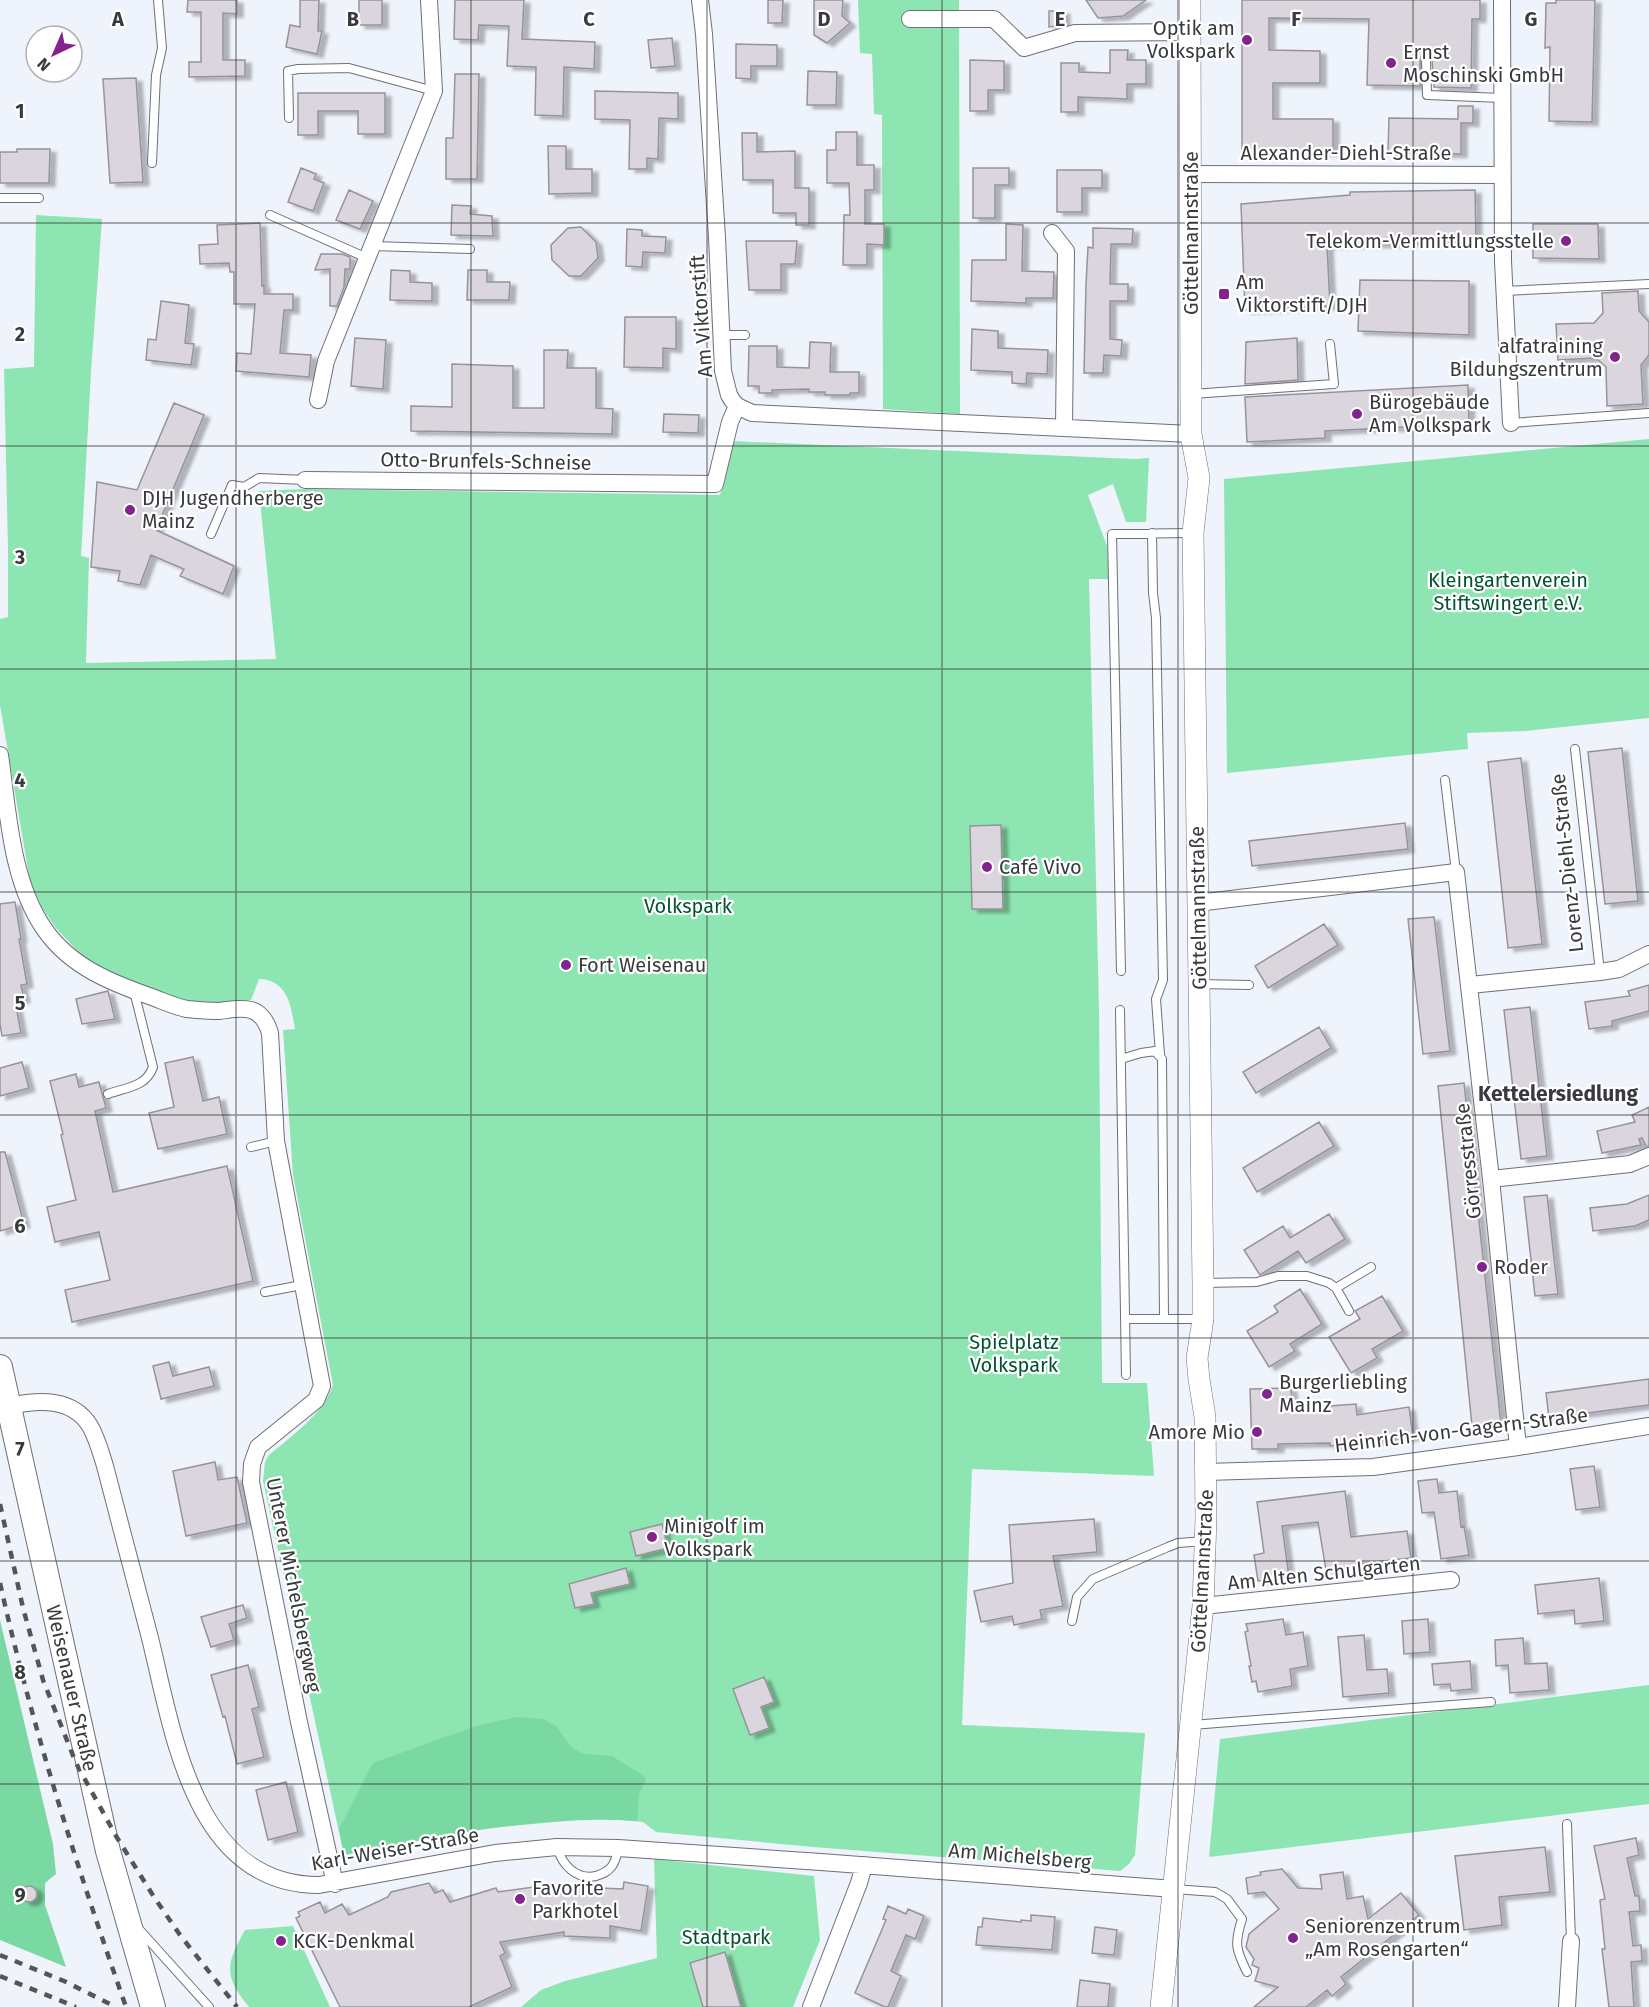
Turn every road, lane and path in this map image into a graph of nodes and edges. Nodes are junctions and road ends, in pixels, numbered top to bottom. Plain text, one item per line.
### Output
1 (158, 0) edge
2 (429, 0) edge
3 (700, 0) edge
4 (1190, 0) edge
5 (1503, 0) edge
6 (910, 19) dead end
7 (1190, 32) junction
8 (1426, 60) dead end
9 (434, 91) junction
10 (1502, 98) junction
11 (289, 118) dead end
12 (152, 163) dead end
13 (1190, 174) junction
14 (1502, 175) junction
15 (0, 198) edge
16 (39, 198) dead end
17 (270, 215) dead end
18 (1052, 233) dead end
19 (470, 249) dead end
20 (370, 252) junction
21 (1649, 284) edge
22 (1503, 291) junction
23 (721, 335) junction
24 (745, 335) dead end
25 (1330, 344) dead end
26 (1192, 394) junction
27 (318, 400) dead end
28 (737, 406) junction
29 (1649, 413) edge
30 (1511, 423) joint
31 (1064, 427) junction
32 (1191, 434) junction
33 (305, 480) joint
34 (1193, 532) junction
35 (1152, 533) junction
36 (211, 534) dead end
37 (1575, 749) dead end
38 (0, 754) edge
39 (1445, 780) dead end
40 (1455, 872) junction
41 (1197, 903) junction
42 (1649, 954) edge
43 (1121, 971) dead end
44 (1600, 972) junction
45 (1198, 984) junction
46 (1250, 985) dead end
47 (1470, 985) junction
48 (134, 991) junction
49 (1120, 1010) dead end
50 (1160, 1054) junction
51 (1121, 1059) junction
52 (108, 1094) dead end
53 (276, 1141) junction
54 (251, 1148) dead end
55 (1649, 1156) edge
56 (1491, 1179) junction
57 (1371, 1267) dead end
58 (1203, 1284) junction
59 (302, 1285) junction
60 (1336, 1288) junction
61 (265, 1292) dead end
62 (1349, 1311) dead end
63 (1125, 1319) junction
64 (1164, 1319) junction
65 (1203, 1319) junction
66 (0, 1367) edge
67 (1126, 1375) dead end
68 (9, 1406) junction
69 (1649, 1426) edge
70 (1518, 1447) junction
71 (1206, 1472) junction
72 (1205, 1541) junction
73 (1450, 1580) dead end
74 (1203, 1606) junction
75 (1072, 1621) dead end
76 (1491, 1702) dead end
77 (1191, 1725) junction
78 (1567, 1824) dead end
79 (557, 1848) junction
80 (618, 1848) junction
81 (864, 1865) junction
82 (335, 1884) junction
83 (1174, 1889) junction
84 (127, 1919) junction
85 (1571, 1941) joint
86 (1247, 1972) dead end
87 (153, 2007) edge
88 (209, 2007) edge
89 (811, 2007) edge
90 (1161, 2007) edge
91 (1567, 2007) edge

1 - 12 lane
2 - 9 street
3 - 23 street, Am Viktorstift
4 - 7 street, Göttelmannstraße
5 - 10 street
6 - 7 street
7 - 13 street, Göttelmannstraße
8 - 10 lane
9 - 11 lane
9 - 20 street
10 - 14 street
13 - 14 street, Alexander-Diehl-Straße
13 - 26 street, Göttelmannstraße
14 - 22 street
15 - 16 lane
17 - 20 lane
18 - 31 street
19 - 20 lane
20 - 27 street
21 - 22 lane
22 - 30 street
23 - 24 lane
23 - 28 street, Am Viktorstift
25 - 26 lane
26 - 32 street, Göttelmannstraße
28 - 31 street
28 - 33 street, Otto-Brunfels-Schneise
29 - 30 lane
31 - 32 street
32 - 34 street, Göttelmannstraße
33 - 36 lane, Otto-Brunfels-Schneise
34 - 35 lane
34 - 41 street, Göttelmannstraße
35 - 43 lane
35 - 50 lane
37 - 44 lane, Lorenz-Diehl-Straße
38 - 48 street
39 - 40 lane
40 - 41 street
40 - 47 street, Görresstraße
41 - 45 street, Göttelmannstraße
42 - 44 street, Lorenz-Diehl-Straße
44 - 47 street, Lorenz-Diehl-Straße
45 - 46 lane
45 - 58 street, Göttelmannstraße
47 - 56 street, Görresstraße
48 - 52 lane
48 - 53 street, Unterer Michelsbergweg
49 - 51 lane
50 - 51 lane
50 - 64 lane
51 - 63 lane
53 - 54 lane
53 - 59 street, Unterer Michelsbergweg
55 - 56 street
56 - 70 street, Görresstraße
57 - 60 lane
58 - 60 lane
58 - 65 street, Göttelmannstraße
59 - 61 lane
59 - 82 street, Unterer Michelsbergweg
60 - 62 lane
63 - 64 lane
63 - 67 lane
64 - 65 lane
65 - 71 street, Göttelmannstraße
66 - 68 main road, Weisenauer Straße
68 - 82 street, Karl-Weiser-Straße
68 - 84 main road, Weisenauer Straße
69 - 70 street, Heinrich-von-Gagern-Straße
70 - 71 street, Heinrich-von-Gagern-Straße
71 - 72 street, Göttelmannstraße
72 - 74 street, Göttelmannstraße
72 - 75 lane
73 - 74 street, Am Alten Schulgarten
74 - 77 street, Göttelmannstraße
76 - 77 lane
77 - 83 street, Göttelmannstraße
78 - 85 lane
79 - 80 street, Karl-Weiser-Straße
79 - 80 lane
79 - 82 street, Karl-Weiser-Straße
80 - 81 street, Karl-Weiser-Straße
81 - 83 street, Am Michelsberg
81 - 89 street
83 - 86 lane
83 - 90 street, Göttelmannstraße
84 - 87 main road, Weisenauer Straße
84 - 88 lane
85 - 91 street

